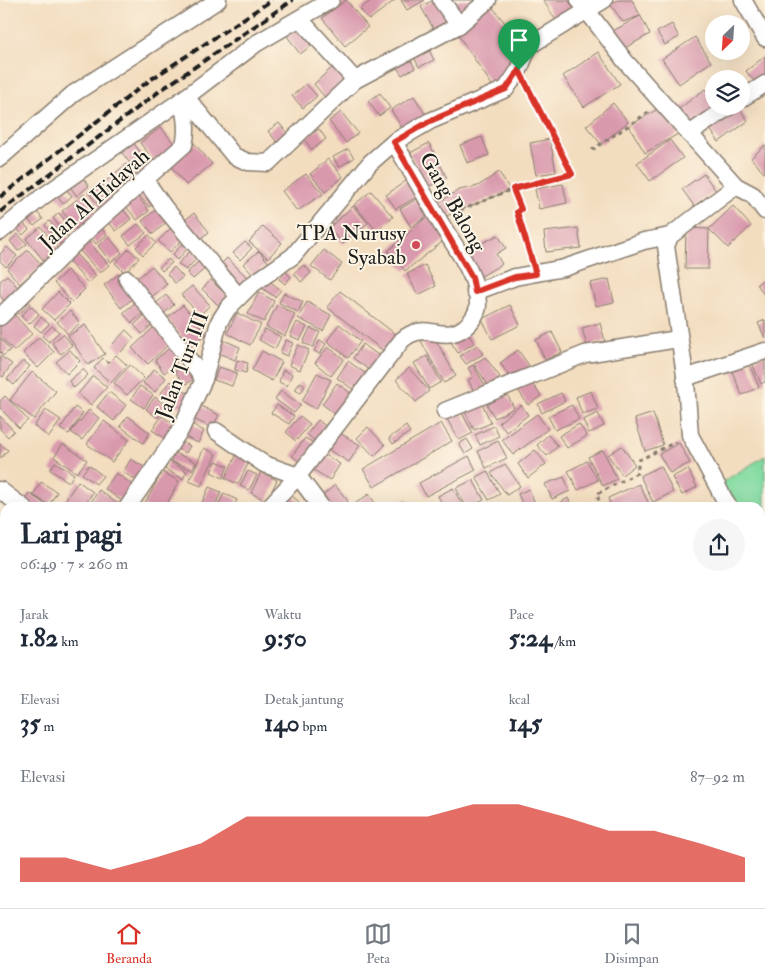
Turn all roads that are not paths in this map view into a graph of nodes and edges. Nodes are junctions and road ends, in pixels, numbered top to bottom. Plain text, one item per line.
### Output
1 (218, 0) edge
2 (331, 0) edge
3 (441, 0) edge
4 (488, 0) edge
5 (604, 0) edge
6 (742, 0) edge
7 (583, 6) edge
8 (300, 19) junction
9 (459, 25) junction
10 (765, 38) edge
11 (355, 80) junction
12 (765, 84) edge
13 (750, 93) edge
14 (184, 99) junction
15 (717, 115) edge
16 (690, 134) junction
17 (394, 142) junction
18 (0, 158) edge
19 (145, 180) junction
20 (736, 186) junction
21 (765, 211) edge
22 (0, 232) edge
23 (670, 236) junction
24 (127, 279) dead end
25 (475, 292) junction
26 (239, 297) junction
27 (0, 317) edge
28 (678, 339) junction
29 (765, 351) edge
30 (685, 378) junction
31 (204, 379) junction
32 (445, 411) dead end
33 (216, 431) dead end
34 (298, 476) junction
35 (0, 490) edge
36 (16, 502) edge
37 (130, 502) edge
38 (274, 502) edge
39 (318, 502) edge
40 (725, 502) edge

1 - 18 street
2 - 8 street
3 - 9 street
4 - 9 street
5 - 7 street
6 - 10 street
7 - 16 street
7 - 17 street, Gang Balong
8 - 11 street
8 - 14 street
9 - 11 street
11 - 14 street
12 - 13 street
14 - 19 street, Jalan Al Hidayah
14 - 22 street
15 - 16 street
16 - 20 street
17 - 25 street, Gang Balong
17 - 26 street, Jalan Turi III
19 - 26 street
19 - 27 street, Jalan Al Hidayah
20 - 21 street
20 - 23 street
23 - 25 street
23 - 28 street
24 - 31 street
25 - 34 street, Gang Balong
26 - 31 street, Jalan Turi III
28 - 30 street
28 - 32 street
29 - 30 street
30 - 40 street
31 - 37 street, Jalan Turi III
33 - 34 street
34 - 38 street
34 - 39 street
35 - 36 street

